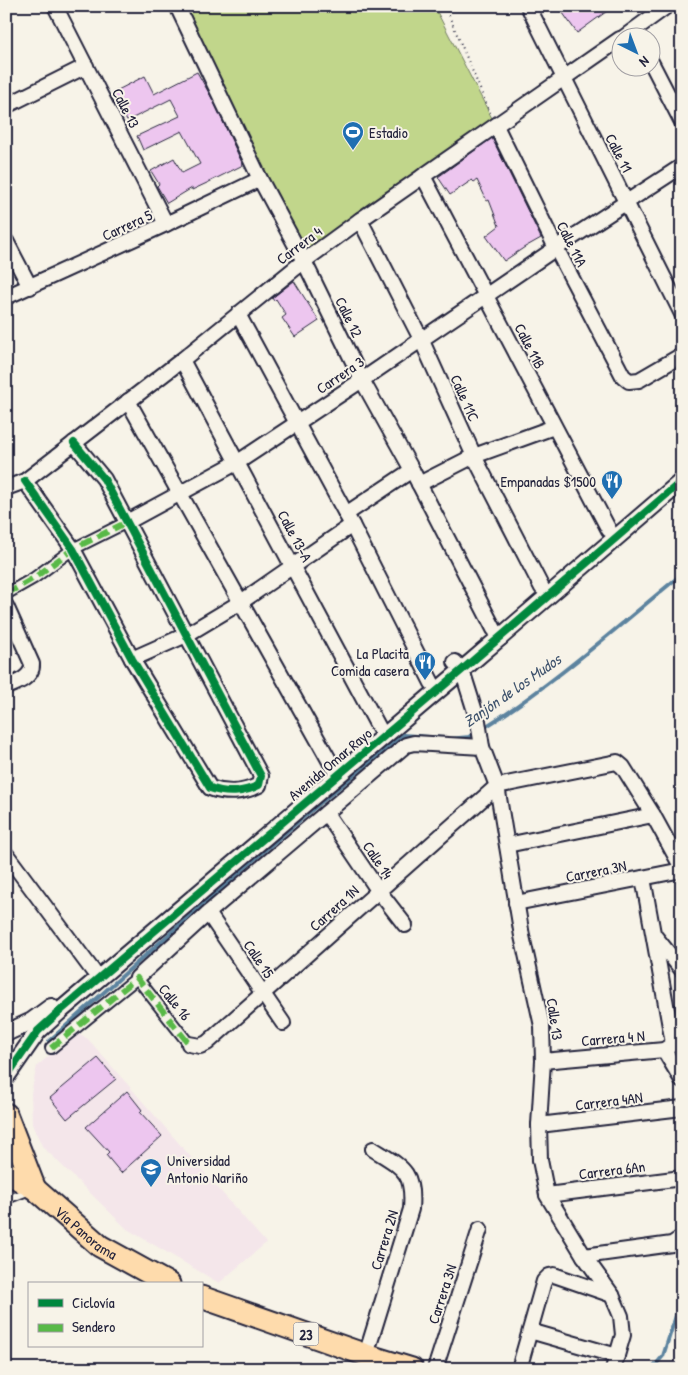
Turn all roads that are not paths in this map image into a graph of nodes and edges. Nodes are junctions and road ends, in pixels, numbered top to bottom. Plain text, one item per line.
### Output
1 (55, 6) edge
2 (177, 6) edge
3 (528, 6) edge
4 (667, 6) edge
5 (639, 28) edge
6 (610, 48) edge
7 (86, 66) junction
8 (659, 78) edge
9 (563, 79) junction
10 (6, 106) edge
11 (682, 122) edge
12 (496, 126) junction
13 (682, 166) edge
14 (423, 176) junction
15 (260, 179) junction
16 (626, 203) junction
17 (360, 220) junction
18 (166, 224) junction
19 (6, 241) edge
20 (556, 248) junction
21 (304, 261) junction
22 (30, 287) junction
23 (486, 295) junction
24 (6, 297) edge
25 (238, 314) junction
26 (682, 314) edge
27 (421, 339) junction
28 (682, 355) edge
29 (182, 360) junction
30 (362, 380) junction
31 (128, 401) junction
32 (296, 424) junction
33 (554, 427) junction
34 (74, 443) junction
35 (474, 456) junction
36 (238, 462) junction
37 (682, 468) edge
38 (412, 470) junction
39 (25, 480) junction
40 (682, 481) edge
41 (419, 484) junction
42 (6, 488) edge
43 (180, 493) junction
44 (349, 520) junction
45 (127, 522) junction
46 (609, 530) junction
47 (73, 549) junction
48 (293, 566) junction
49 (542, 588) junction
50 (6, 594) edge
51 (241, 602) junction
52 (7, 608) edge
53 (497, 634) junction
54 (186, 635) junction
55 (132, 659) junction
56 (459, 666) junction
57 (432, 683) junction
58 (6, 687) edge
59 (379, 728) junction
60 (480, 734) junction
61 (333, 767) junction
62 (497, 786) junction
63 (326, 813) junction
64 (653, 815) junction
65 (507, 845) junction
66 (6, 854) edge
67 (682, 869) edge
68 (643, 878) junction
69 (378, 890) junction
70 (516, 903) junction
71 (208, 913) junction
72 (405, 925) dead end
73 (653, 933) junction
74 (682, 970) edge
75 (93, 971) junction
76 (137, 978) junction
77 (263, 994) junction
78 (283, 1023) dead end
79 (6, 1033) edge
80 (189, 1044) joint
81 (673, 1044) edge
82 (51, 1048) dead end
83 (543, 1061) junction
84 (6, 1077) edge
85 (682, 1080) edge
86 (682, 1108) edge
87 (6, 1114) edge
88 (539, 1125) junction
89 (373, 1149) dead end
90 (6, 1172) edge
91 (682, 1178) edge
92 (35, 1189) junction
93 (547, 1195) junction
94 (6, 1200) edge
95 (480, 1229) dead end
96 (682, 1237) edge
97 (584, 1256) junction
98 (165, 1282) edge
99 (612, 1295) junction
100 (202, 1297) edge
101 (530, 1331) junction
102 (366, 1355) junction
103 (615, 1363) edge
104 (412, 1369) edge
105 (435, 1369) edge
106 (519, 1369) edge

1 - 7 street, Calle 13
2 - 15 street, Calle 12
3 - 9 street, Calle 11
4 - 5 street, Carrera 4
6 - 9 street, Carrera 4
7 - 10 street
7 - 18 street, Calle 13
8 - 11 street
9 - 12 street, Carrera 4
9 - 16 street, Calle 11
12 - 14 street, Carrera 4
12 - 20 street, Calle 11A
13 - 16 street, Carrera 3
14 - 17 street, Carrera 4
14 - 23 street, Calle 11B
15 - 18 street, Carrera 5
15 - 21 street, Calle 12
16 - 20 street, Carrera 3
16 - 26 street, Calle 11
17 - 21 street, Carrera 4
17 - 27 street, Calle 11C
18 - 22 street, Carrera 5
19 - 22 street
20 - 23 street, Carrera 3
20 - 28 street, Calle 11A
21 - 25 street, Carrera 4
21 - 30 street, Calle 12
22 - 24 street, Carrera 5
23 - 27 street, Carrera 3
23 - 33 street, Calle 11B
25 - 29 street, Carrera 4
25 - 32 street
27 - 30 street, Carrera 3
27 - 35 street, Calle 11C
29 - 31 street, Carrera 4
29 - 36 street, Calle 13-A
30 - 32 street, Carrera 3
30 - 38 street, Calle 12
31 - 34 street, Carrera 4
31 - 43 street
32 - 36 street, Carrera 3
32 - 44 street
33 - 35 street
33 - 46 street, Calle 11B
34 - 39 street, Carrera 4
34 - 45 street
35 - 41 street
35 - 49 street, Calle 11C
36 - 43 street, Carrera 3
36 - 48 street, Calle 13-A
37 - 46 street, Avenida Omar Rayo
38 - 41 street, Calle 12
38 - 44 street
39 - 42 street, Carrera 4
39 - 47 street
40 - 53 street, Avenida Omar Rayo
41 - 53 street, Calle 12
43 - 45 street, Carrera 3
43 - 51 street
44 - 48 street
44 - 57 street
45 - 47 street, Carrera 3
45 - 54 street
46 - 49 street, Avenida Omar Rayo
47 - 50 street, Carrera 3
47 - 55 street
48 - 51 street
48 - 59 street, Calle 13-A
49 - 53 street, Avenida Omar Rayo
51 - 54 street
51 - 61 street
52 - 58 street
53 - 56 street, Avenida Omar Rayo
54 - 55 street
54 - 55 street
56 - 57 street, Avenida Omar Rayo
56 - 60 street, Calle 13
56 - 84 street, Avenida Omar Rayo
57 - 59 street, Avenida Omar Rayo
59 - 61 street, Avenida Omar Rayo
60 - 62 street, Calle 13
60 - 63 street
61 - 75 street, Avenida Omar Rayo
62 - 64 street
62 - 65 street, Calle 13
62 - 69 street, Carrera 1N
63 - 69 street, Calle 14
63 - 71 street
64 - 65 street
64 - 67 street
65 - 70 street, Calle 13
66 - 75 street
67 - 68 street, Carrera 3N
68 - 70 street, Carrera 3N
68 - 73 street
69 - 72 street, Calle 14
69 - 77 street, Carrera 1N
70 - 83 street, Calle 13
71 - 76 street
71 - 77 street, Calle 15
73 - 74 street
73 - 81 street
75 - 79 street, Avenida Omar Rayo
76 - 80 street, Calle 16
76 - 82 street
77 - 78 street, Calle 15
77 - 80 street, Carrera 1N
81 - 83 street, Carrera 4 N
81 - 85 street
83 - 88 street, Calle 13
86 - 88 street, Carrera 4AN
87 - 92 main road, Vía Panorama
88 - 93 street, Calle 13
89 - 102 street, Carrera 2N
90 - 92 main road, Vía Panorama
91 - 93 street, Carrera 6An
92 - 94 lane
92 - 98 main road, Vía Panorama
93 - 97 street, Calle 13
95 - 105 street, Carrera 3N
96 - 97 street
97 - 99 street, Calle 13
99 - 101 street
99 - 103 street, Calle 13
100 - 102 main road, 23
101 - 103 street
101 - 106 street
102 - 104 main road, 23

